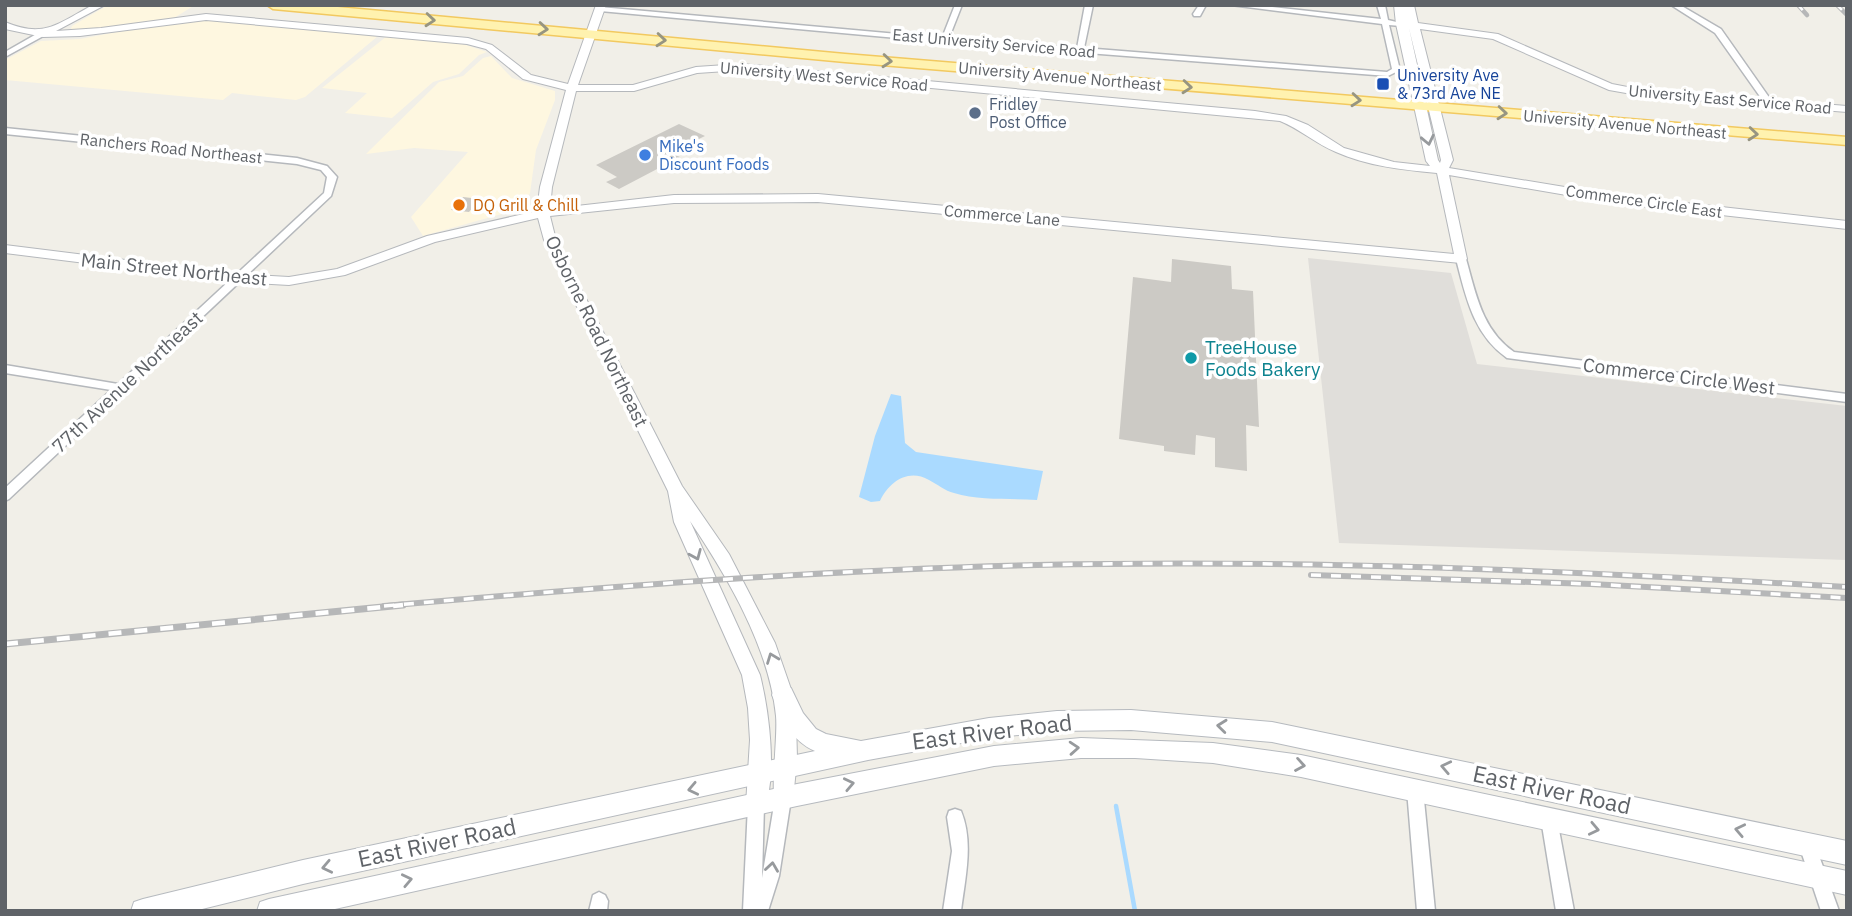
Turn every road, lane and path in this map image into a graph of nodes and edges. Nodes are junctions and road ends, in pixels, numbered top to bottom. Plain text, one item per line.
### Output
1 (90, 5) edge
2 (101, 5) edge
3 (273, 5) edge
4 (415, 5) edge
5 (959, 5) edge
6 (1089, 5) edge
7 (1203, 5) edge
8 (1234, 5) edge
9 (1381, 5) edge
10 (1399, 5) edge
11 (1409, 5) edge
12 (1674, 5) edge
13 (1197, 14) dead end
14 (79, 15) junction
15 (598, 17) edge
16 (1385, 23) junction
17 (1401, 24) junction
18 (5, 25) edge
19 (1415, 26) junction
20 (43, 34) junction
21 (946, 39) junction
22 (1080, 50) junction
23 (5, 55) edge
24 (572, 88) junction
25 (1426, 100) junction
26 (1769, 103) junction
27 (1847, 109) edge
28 (1847, 127) edge
29 (5, 131) edge
30 (1847, 141) edge
31 (1442, 171) junction
32 (332, 177) joint
33 (543, 213) junction
34 (1847, 225) edge
35 (5, 250) edge
36 (1461, 259) junction
37 (238, 278) junction
38 (5, 369) edge
39 (121, 388) junction
40 (1847, 398) edge
41 (676, 490) junction
42 (5, 496) edge
43 (783, 695) junction
44 (868, 750) junction
45 (786, 769) junction
46 (760, 775) junction
47 (1415, 790) junction
48 (783, 799) junction
49 (756, 806) junction
50 (955, 817) dead end
51 (1549, 819) junction
52 (1807, 845) junction
53 (1847, 853) edge
54 (1818, 877) junction
55 (1847, 883) edge
56 (172, 907) edge
57 (143, 911) edge
58 (269, 911) edge
59 (752, 911) edge
60 (759, 911) edge
61 (951, 911) edge
62 (1426, 911) edge
63 (1565, 911) edge
64 (1830, 911) edge

1 - 14 street
2 - 14 street
3 -> 15 main road, University Avenue Northeast
4 - 15 main road, University Avenue Northeast
5 - 21 street
6 - 22 street
7 - 13 street
8 - 16 street
9 - 16 street
10 - 17 street
11 - 19 street
12 - 26 street
14 - 20 street
15 - 21 street, East University Service Road
15 - 24 street, Osborne Road Northeast
15 - 25 main road, University Avenue Northeast
16 - 17 street
16 - 22 street, East University Service Road
17 - 19 street, University East Service Road
17 - 25 street
18 - 20 street, University West Service Road
19 - 25 street
19 - 26 street, University East Service Road
20 - 23 street
20 - 24 street, University West Service Road
21 - 22 street, East University Service Road
24 - 31 street, University West Service Road
24 - 33 street, Osborne Road Northeast
25 - 28 main road, University Avenue Northeast
25 -> 30 main road, University Avenue Northeast
25 - 31 street
26 - 27 street, University East Service Road
29 - 32 street, Ranchers Road Northeast
31 - 34 street, Commerce Circle East
31 - 36 street
32 - 37 street, 77th Avenue Northeast
33 - 36 street, Commerce Lane
33 - 37 street, Main Street Northeast
33 - 41 street, Osborne Road Northeast
35 - 37 street, Main Street Northeast
36 - 40 street, Commerce Circle West
37 - 39 street, 77th Avenue Northeast
38 - 39 street
39 - 42 street, 77th Avenue Northeast
43 -> 41 street, Osborne Road Northeast
41 -> 46 street, Osborne Road Northeast
43 - 44 main road
43 - 45 street, Osborne Road Northeast
44 - 45 main road, East River Road
52 -> 44 main road, East River Road
45 - 46 main road, East River Road
45 - 48 street, Osborne Road Northeast
46 - 49 street, Osborne Road Northeast
46 -> 56 main road, East River Road
48 -> 47 main road, East River Road
47 - 51 main road, East River Road
47 - 62 street
48 - 49 main road, East River Road
60 -> 48 street
58 -> 49 main road, East River Road
49 - 59 street
50 - 61 street
51 -> 54 main road, East River Road
51 - 63 street
52 - 53 main road, East River Road
52 - 54 street
54 - 55 main road, East River Road
54 - 64 street
56 - 57 main road, East River Road

